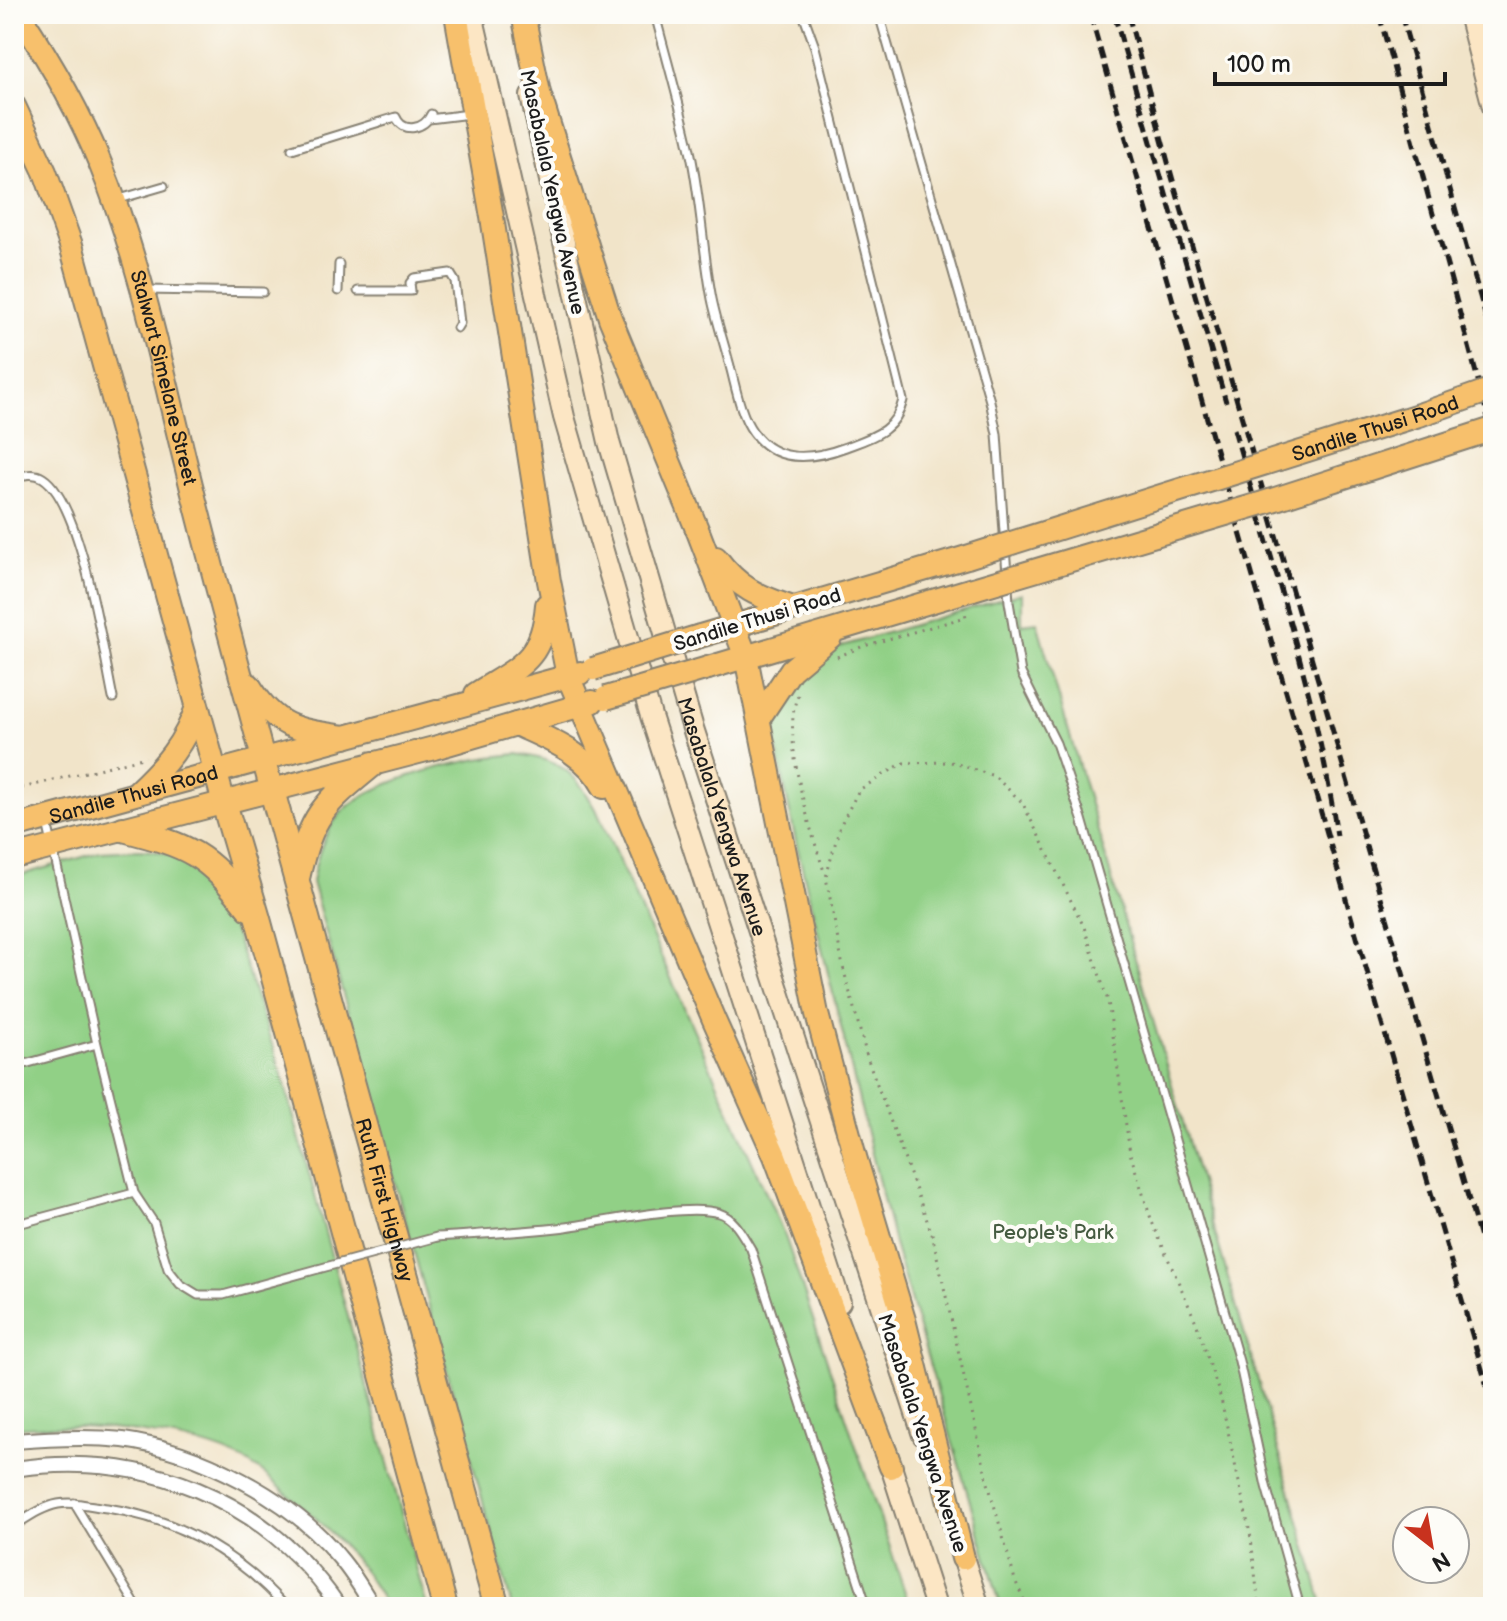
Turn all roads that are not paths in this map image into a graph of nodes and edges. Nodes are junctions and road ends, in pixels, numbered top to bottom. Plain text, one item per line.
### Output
1 (19, 14) edge
2 (456, 14) edge
3 (472, 14) edge
4 (514, 14) edge
5 (523, 14) edge
6 (655, 14) edge
7 (803, 14) edge
8 (879, 14) edge
9 (1492, 14) edge
10 (1471, 18) edge
11 (14, 106) edge
12 (1493, 107) edge
13 (474, 114) junction
14 (292, 149) dead end
15 (164, 186) dead end
16 (115, 200) junction
17 (339, 264) dead end
18 (142, 290) junction
19 (338, 291) dead end
20 (358, 291) dead end
21 (263, 292) dead end
22 (457, 328) dead end
23 (1493, 389) edge
24 (1493, 429) edge
25 (14, 478) edge
26 (699, 534) junction
27 (549, 581) junction
28 (793, 608) junction
29 (735, 625) junction
30 (840, 629) junction
31 (746, 657) junction
32 (240, 670) junction
33 (568, 676) junction
34 (113, 698) dead end
35 (580, 705) junction
36 (197, 707) junction
37 (455, 708) junction
38 (759, 718) junction
39 (516, 724) junction
40 (345, 737) junction
41 (263, 758) junction
42 (373, 764) junction
43 (215, 771) junction
44 (272, 791) junction
45 (137, 792) junction
46 (224, 803) junction
47 (46, 818) junction
48 (14, 827) edge
49 (123, 829) junction
50 (53, 847) junction
51 (14, 857) edge
52 (649, 868) junction
53 (297, 881) junction
54 (258, 919) junction
55 (97, 1044) junction
56 (14, 1067) edge
57 (134, 1193) junction
58 (14, 1225) edge
59 (14, 1441) edge
60 (891, 1467) junction
61 (14, 1469) edge
62 (74, 1503) junction
63 (14, 1526) edge
64 (963, 1558) junction
65 (137, 1607) edge
66 (286, 1607) edge
67 (339, 1607) edge
68 (373, 1607) edge
69 (445, 1607) edge
70 (497, 1607) edge
71 (867, 1607) edge
72 (936, 1607) edge
73 (979, 1607) edge
74 (1300, 1607) edge

1 - 16 main road, Stalwart Simelane Street
2 - 13 main road
3 - 60 main road, Masabalala Yengwa Avenue
4 - 64 main road, Masabalala Yengwa Avenue
5 - 26 main road
6 - 7 lane
8 - 74 lane
9 - 10 street
10 - 12 main road
11 - 36 main road
13 - 14 lane
13 - 27 main road
15 - 16 lane
16 - 18 main road, Stalwart Simelane Street
17 - 19 lane
18 - 21 lane
18 - 32 main road, Stalwart Simelane Street
20 - 22 lane
23 - 28 main road, Sandile Thusi Road, bridge
24 - 30 main road, Sandile Thusi Road, bridge
25 - 34 lane
26 - 28 main road
26 - 29 main road
27 - 33 main road
27 - 37 main road
28 - 29 main road, Sandile Thusi Road
29 - 31 main road
29 - 33 main road, Sandile Thusi Road, bridge
30 - 31 main road, Sandile Thusi Road
30 - 38 main road
31 - 35 main road, Sandile Thusi Road, bridge
31 - 38 main road
32 - 40 main road
32 - 41 main road, Stalwart Simelane Street
33 - 35 main road
33 - 37 main road, Sandile Thusi Road
35 - 39 main road, Sandile Thusi Road
35 - 52 main road
36 - 43 main road
36 - 45 main road
37 - 40 main road, Sandile Thusi Road
38 - 64 main road
39 - 42 main road, Sandile Thusi Road
39 - 52 main road
40 - 41 main road, Sandile Thusi Road
41 - 43 main road, Sandile Thusi Road
41 - 44 main road, Stalwart Simelane Street
42 - 44 main road, Sandile Thusi Road
42 - 53 highway
43 - 45 main road, Sandile Thusi Road
43 - 46 main road
44 - 46 main road, Sandile Thusi Road
44 - 53 highway, Ruth First Highway
45 - 47 main road, Sandile Thusi Road
46 - 49 main road, Sandile Thusi Road
46 - 54 highway
47 - 48 main road, Sandile Thusi Road
47 - 50 lane
49 - 50 main road, Sandile Thusi Road
49 - 54 highway
50 - 51 main road, Sandile Thusi Road
50 - 55 lane
52 - 60 main road
53 - 70 highway, Ruth First Highway
54 - 69 highway
55 - 56 lane
55 - 57 lane
57 - 58 lane
57 - 71 lane, bridge
59 - 68 street
60 - 72 main road, Masabalala Yengwa Avenue
61 - 67 street
62 - 63 lane
62 - 65 lane
62 - 66 lane
64 - 73 main road, Masabalala Yengwa Avenue

